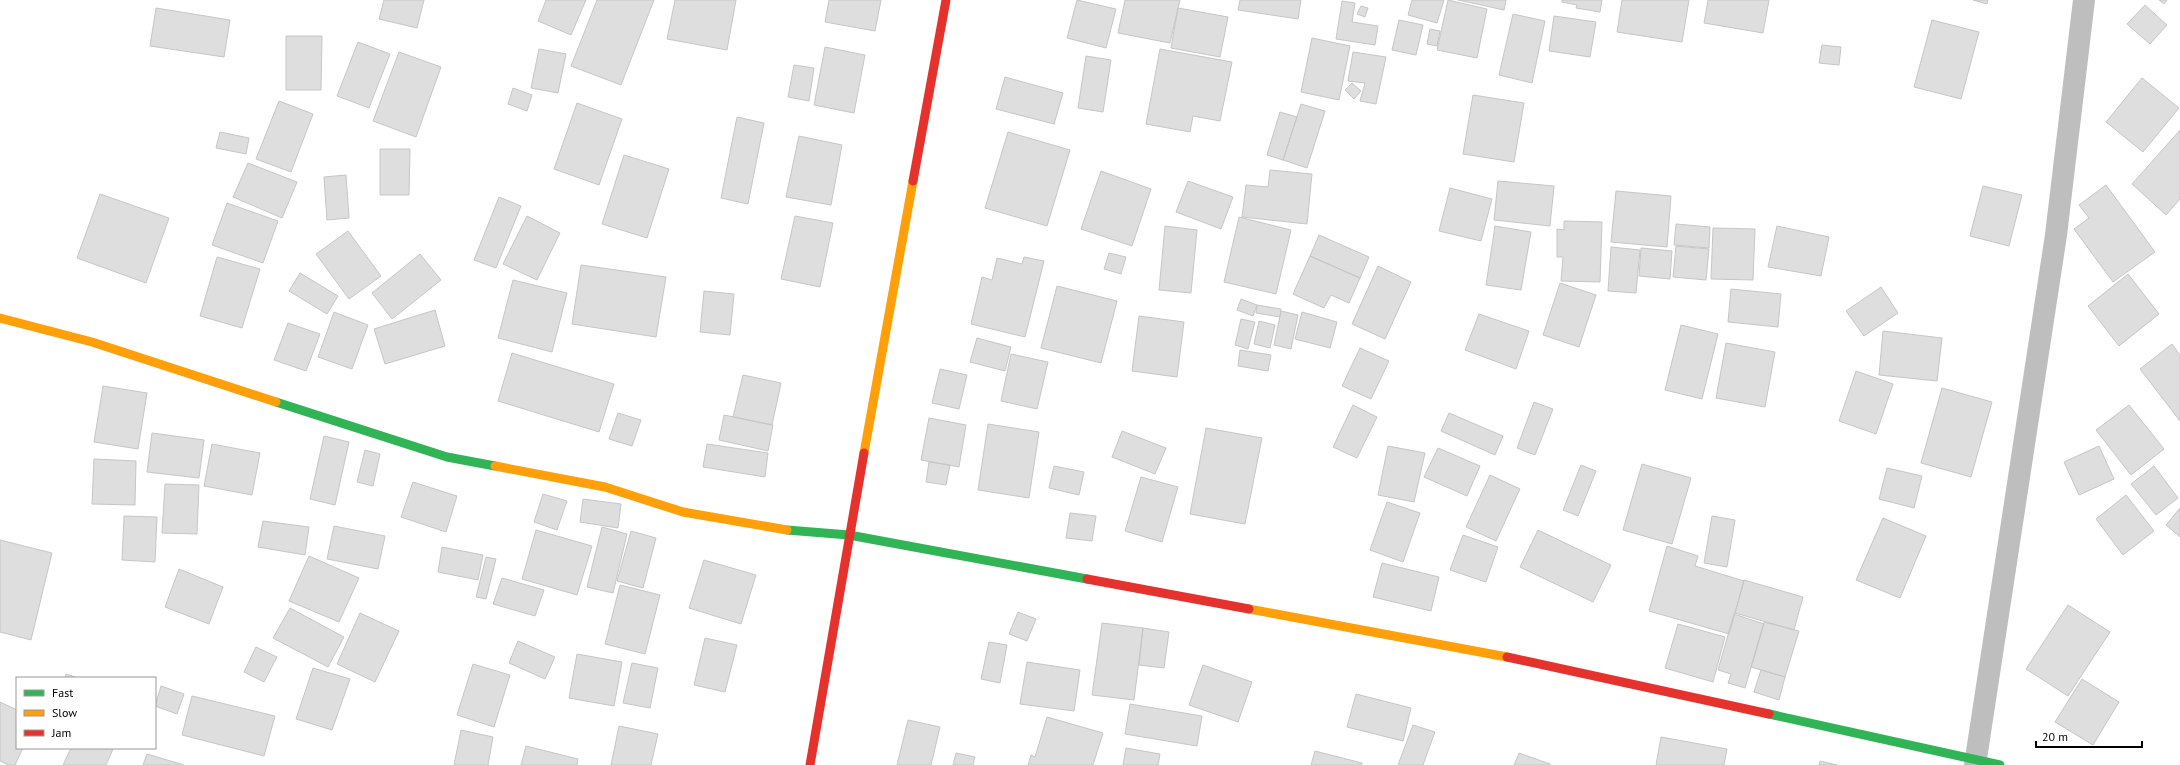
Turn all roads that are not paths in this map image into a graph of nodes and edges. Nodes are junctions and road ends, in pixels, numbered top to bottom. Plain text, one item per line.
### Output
1 (946, 0) edge
2 (2084, 0) edge
3 (0, 318) edge
4 (849, 535) junction
5 (1976, 762) edge
6 (810, 765) edge
7 (2000, 765) edge

1 - 4 street
2 - 5 street
3 - 4 street
4 - 5 street
4 - 6 street
5 - 7 street

